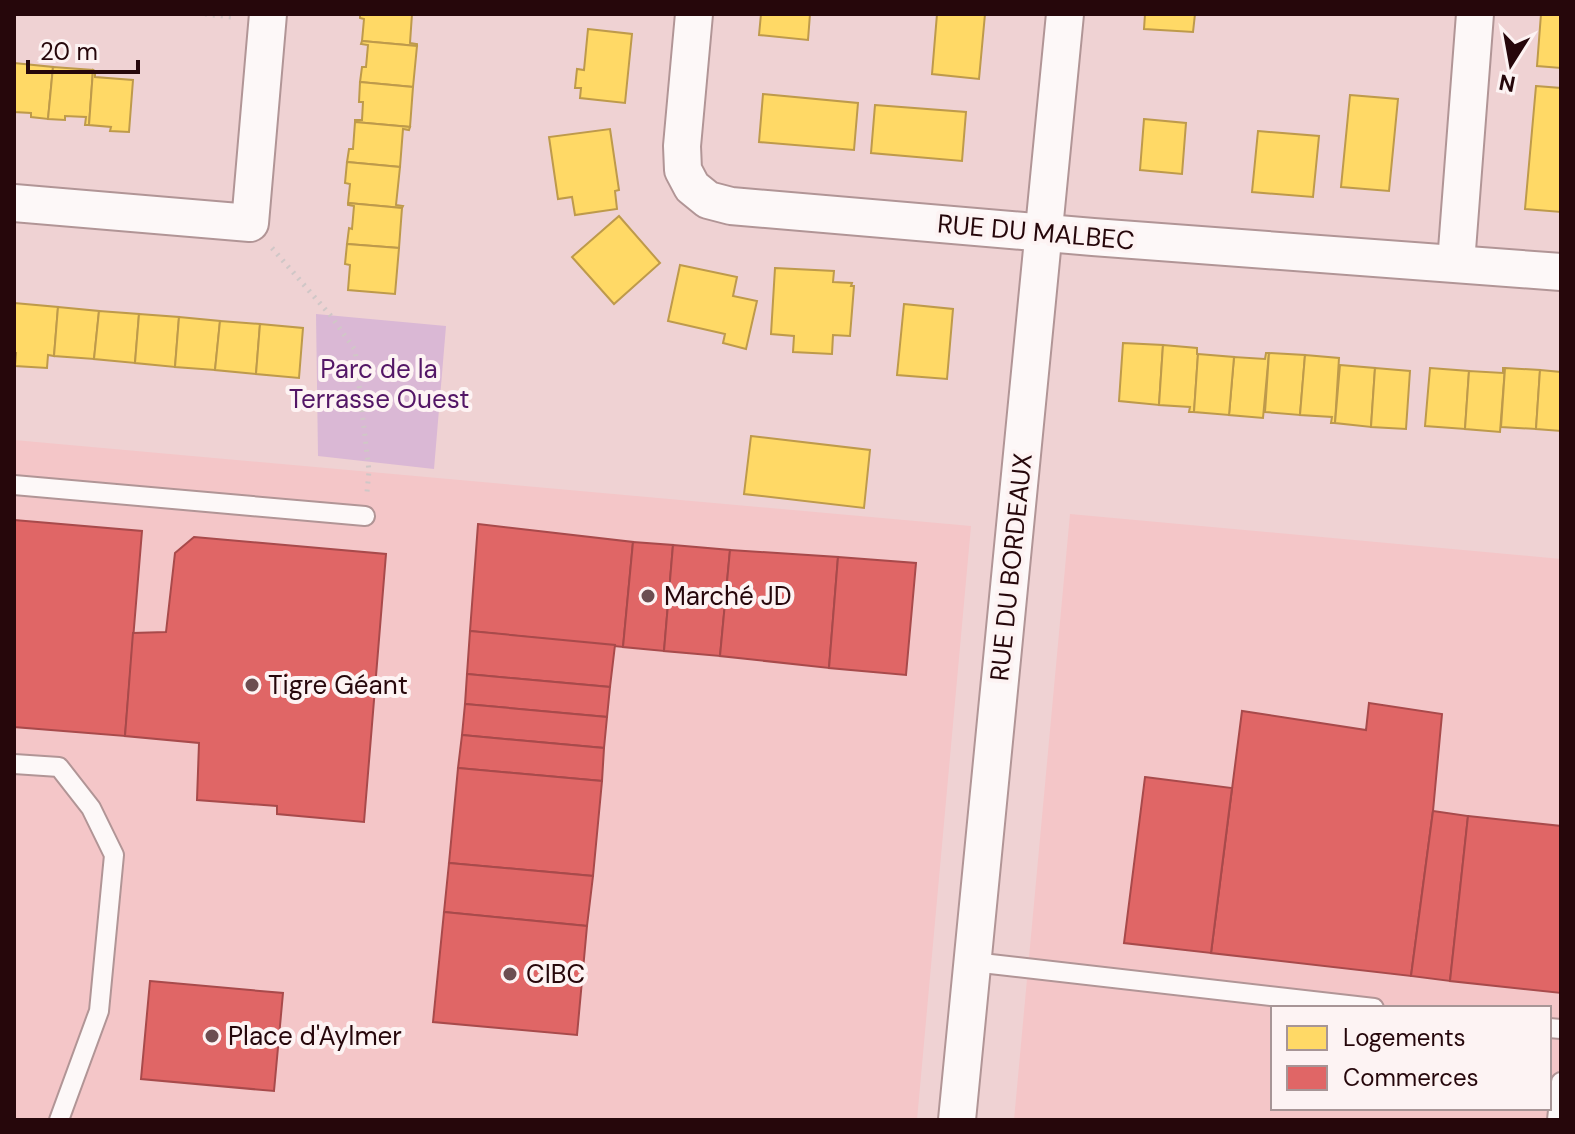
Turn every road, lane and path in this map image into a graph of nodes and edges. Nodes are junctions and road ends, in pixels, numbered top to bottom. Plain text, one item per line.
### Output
1 (268, 14) edge
2 (694, 14) edge
3 (1065, 14) edge
4 (1475, 14) edge
5 (14, 203) edge
6 (250, 223) junction
7 (1044, 233) junction
8 (1456, 263) junction
9 (1561, 272) edge
10 (14, 485) edge
11 (365, 516) joint
12 (14, 764) edge
13 (973, 962) junction
14 (1357, 1006) edge
15 (1561, 1082) edge
16 (59, 1120) edge
17 (957, 1120) edge
18 (1557, 1120) edge

1 - 6 street
2 - 7 street, RUE DU MALBEC
3 - 7 street, RUE DU BORDEAUX
4 - 8 street
5 - 6 street
6 - 11 path
7 - 8 street, RUE DU MALBEC
7 - 13 street, RUE DU BORDEAUX
8 - 9 street, RUE DU MALBEC
10 - 11 lane
12 - 16 lane
13 - 14 lane
13 - 17 street, RUE DU BORDEAUX
15 - 18 lane

